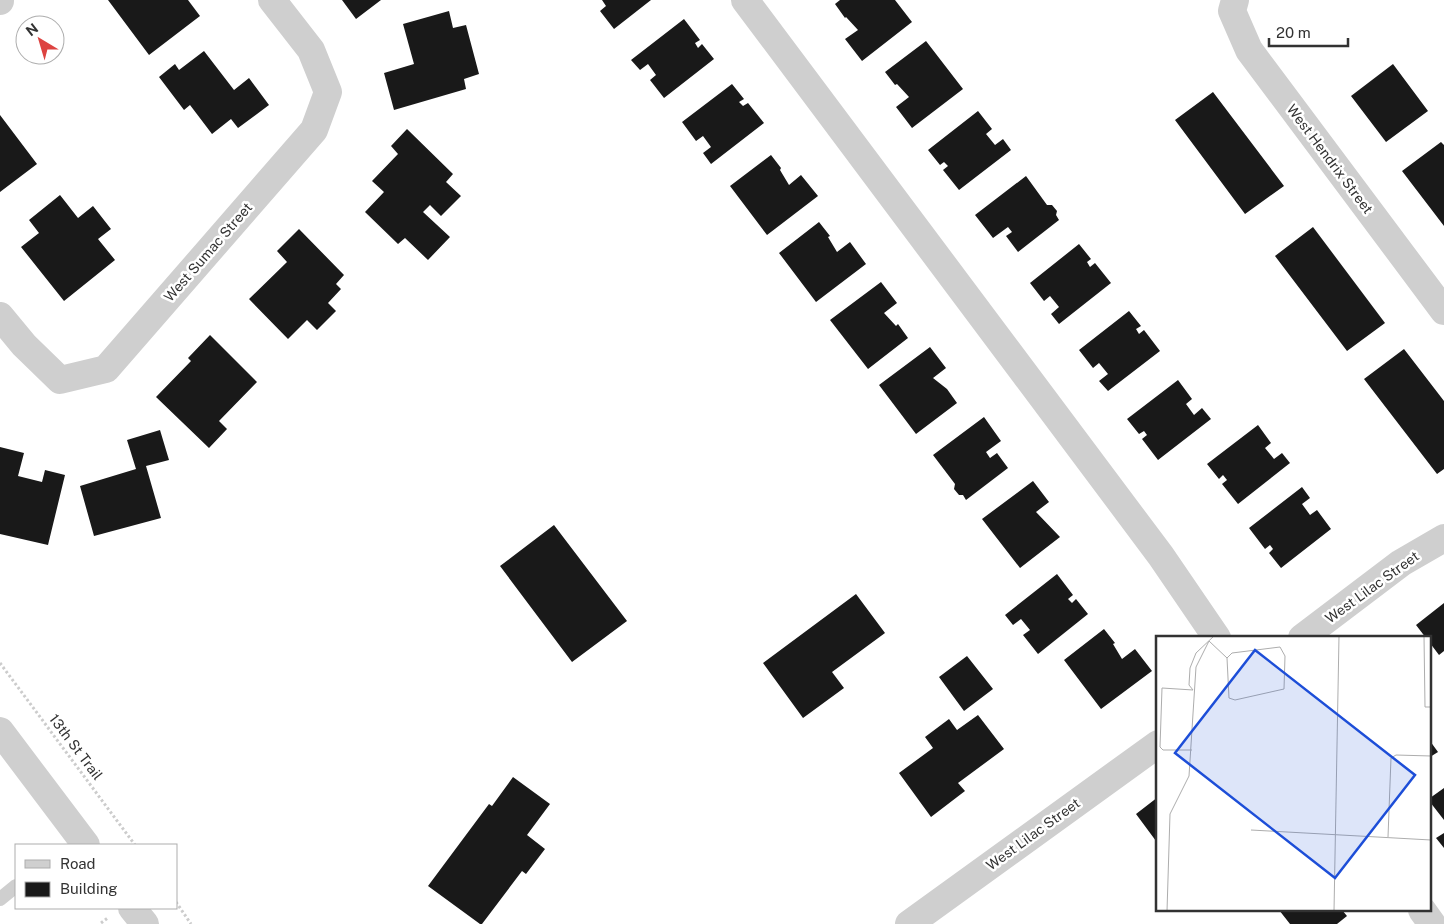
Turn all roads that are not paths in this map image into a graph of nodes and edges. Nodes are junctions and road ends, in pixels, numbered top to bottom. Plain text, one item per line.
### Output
1 (272, 0) edge
2 (745, 0) edge
3 (1235, 0) edge
4 (1444, 311) edge
5 (0, 316) edge
6 (1444, 538) edge
7 (1216, 636) edge
8 (1305, 636) edge
9 (0, 731) edge
10 (1156, 745) edge
11 (79, 843) edge
12 (15, 887) edge
13 (0, 899) edge
14 (133, 909) edge
15 (1423, 912) edge
16 (144, 924) edge
17 (909, 924) edge
18 (1432, 924) edge

1 - 5 street, West Sumac Street
2 - 7 street
3 - 4 street, West Hendrix Street
6 - 8 street, West Lilac Street
9 - 11 street
10 - 17 street, West Lilac Street
12 - 13 lane
14 - 16 street
15 - 18 street

